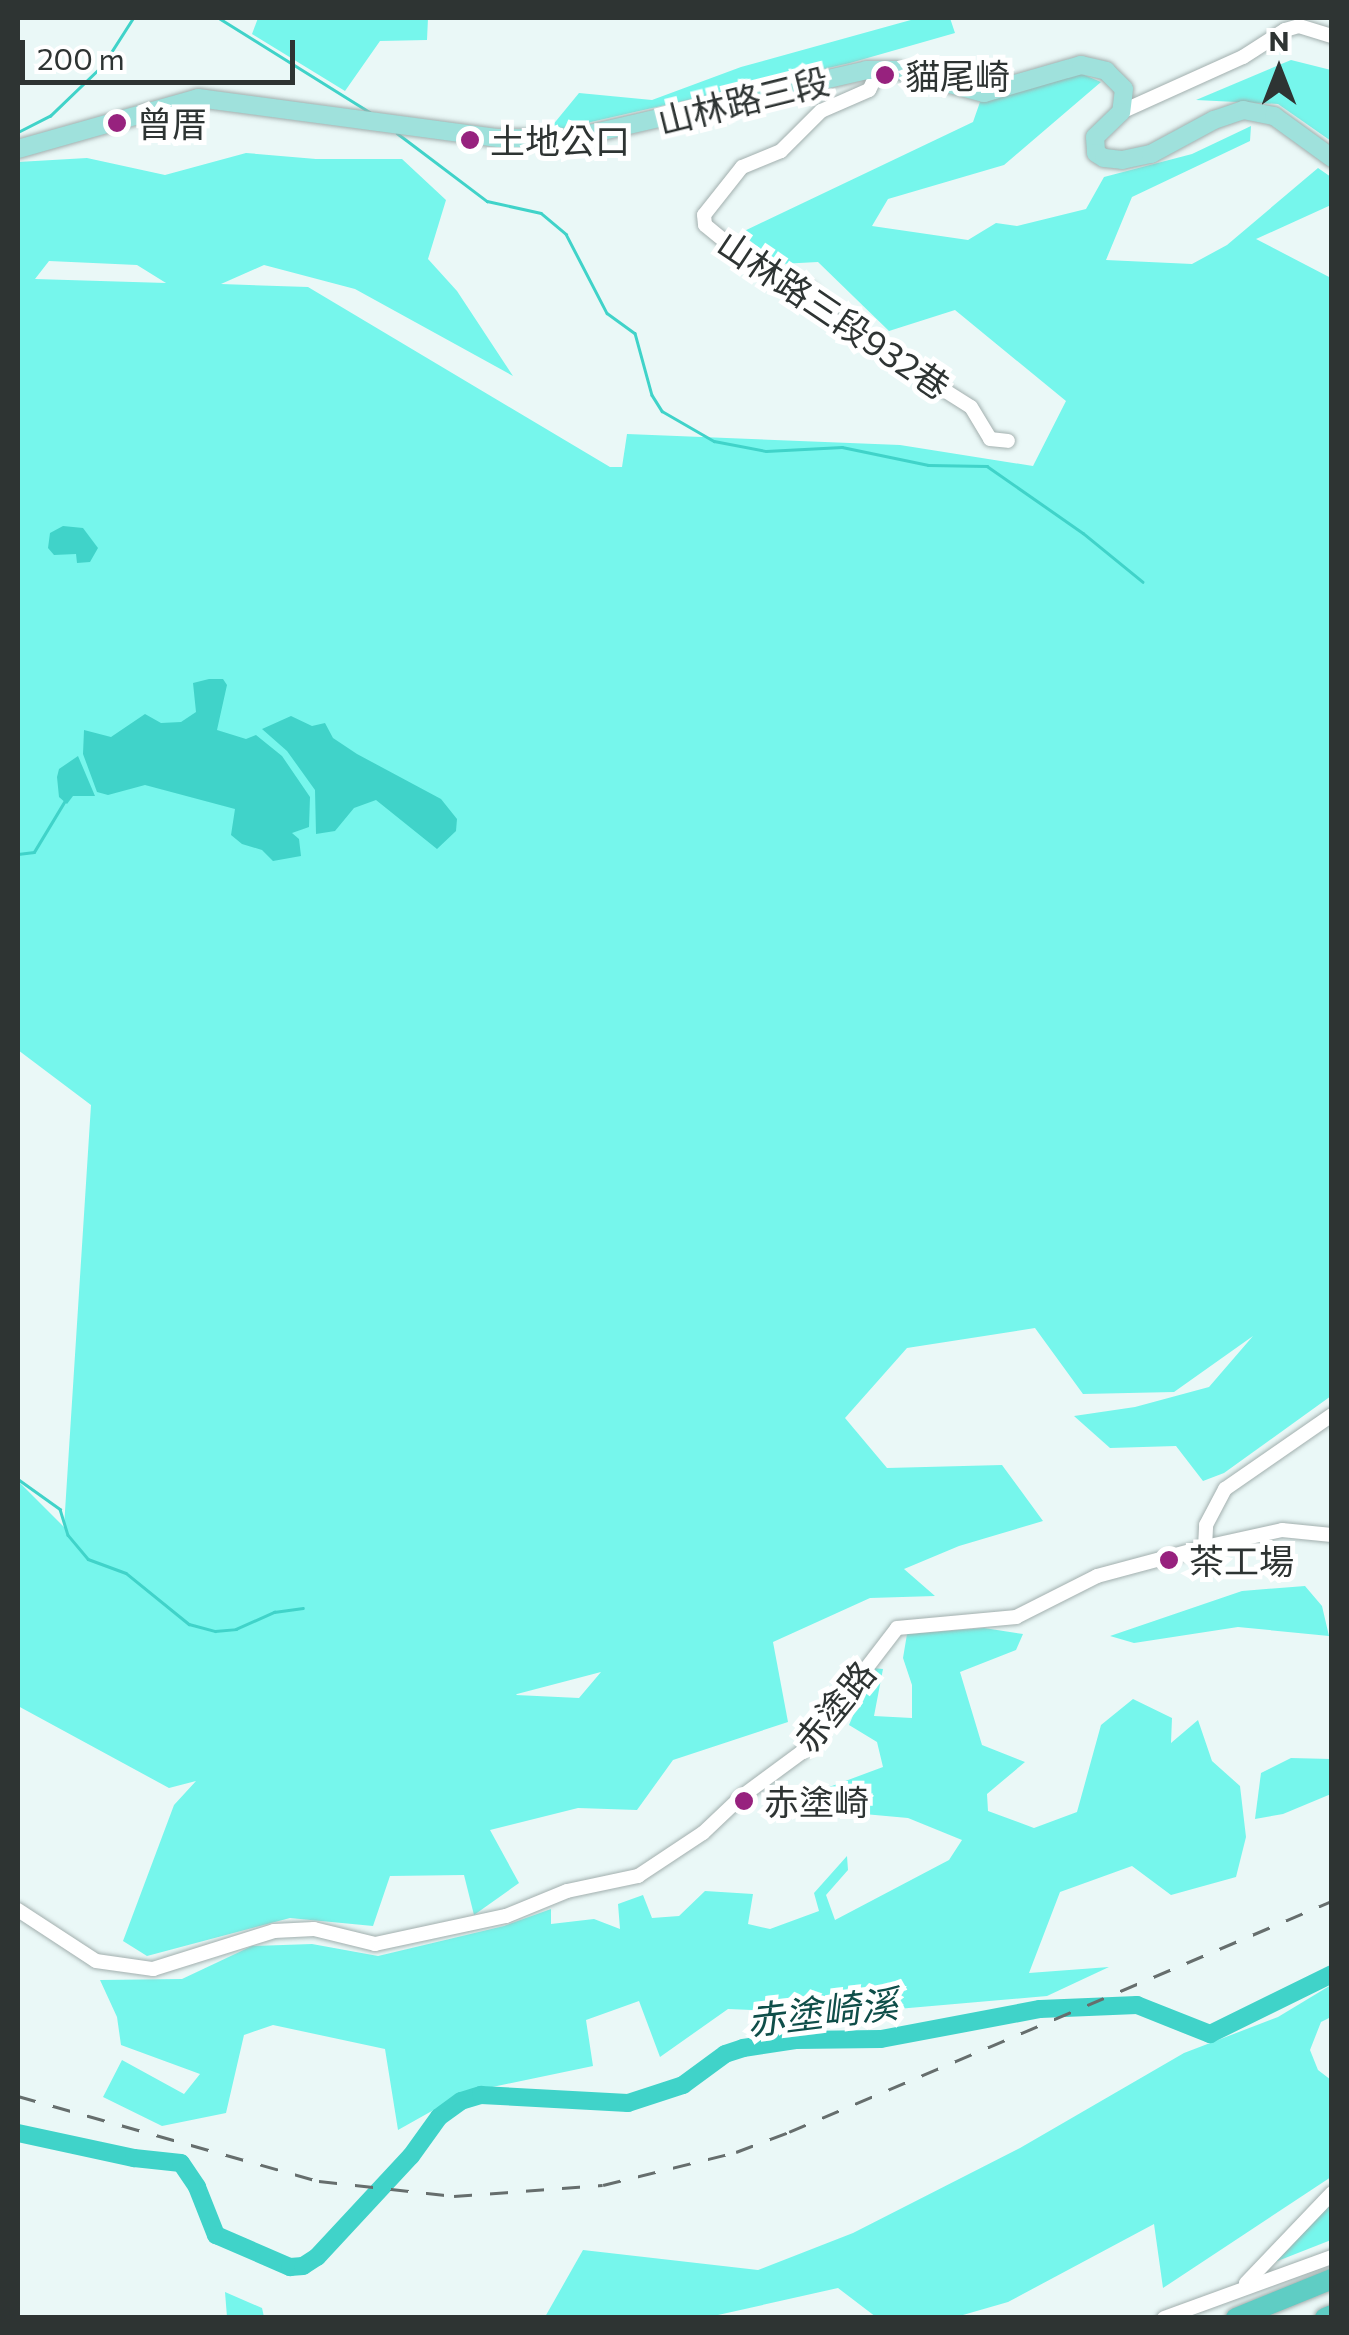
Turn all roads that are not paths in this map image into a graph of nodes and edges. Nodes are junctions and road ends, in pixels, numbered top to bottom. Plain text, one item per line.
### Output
1 (1332, 36) edge
2 (879, 69) junction
3 (1121, 112) junction
4 (18, 149) edge
5 (1332, 158) edge
6 (1008, 441) dead end
7 (1332, 1415) edge
8 (1332, 1535) edge
9 (1205, 1546) junction
10 (18, 1910) edge
11 (1332, 2193) edge
12 (1332, 2258) edge
13 (1332, 2278) edge
14 (1245, 2286) junction
15 (1164, 2318) edge
16 (1236, 2318) edge

1 - 3 street
2 - 3 main road, 山林路三段
2 - 4 main road, 山林路三段
2 - 6 street, 山林路三段932巷
3 - 5 main road
7 - 9 street
8 - 9 street, 赤塗路
9 - 10 street, 赤塗路
11 - 14 street
12 - 14 street
13 - 16 highway
14 - 15 street

